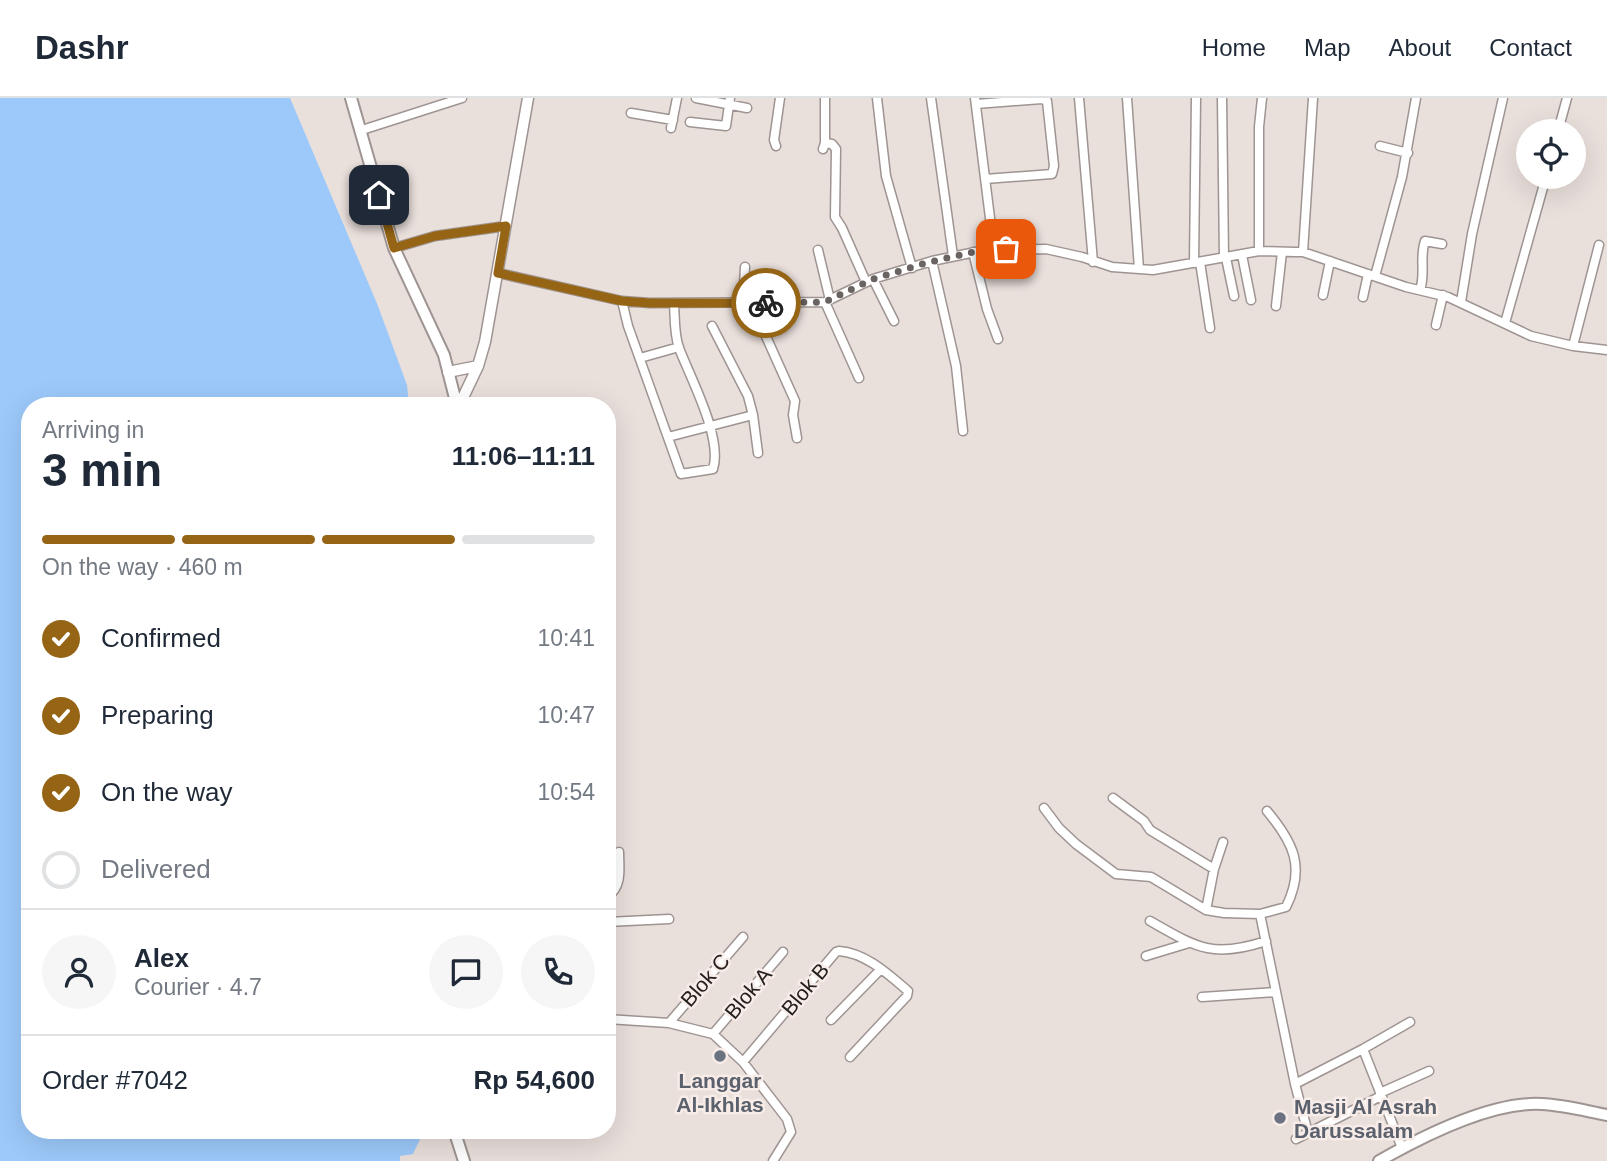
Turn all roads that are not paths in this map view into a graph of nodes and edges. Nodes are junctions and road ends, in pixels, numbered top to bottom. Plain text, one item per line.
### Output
1 (351, 98) edge
2 (463, 98) edge
3 (528, 98) edge
4 (677, 98) edge
5 (696, 98) edge
6 (780, 98) edge
7 (825, 98) edge
8 (877, 98) edge
9 (931, 98) edge
10 (1079, 98) edge
11 (1127, 98) edge
12 (1196, 98) edge
13 (1222, 98) edge
14 (1262, 98) edge
15 (1313, 98) edge
16 (1416, 98) edge
17 (1503, 98) edge
18 (1567, 98) edge
19 (976, 101) edge
20 (730, 102) edge
21 (747, 108) dead end
22 (631, 113) dead end
23 (1561, 119) edge
24 (691, 122) dead end
25 (362, 130) junction
26 (776, 146) dead end
27 (1380, 146) dead end
28 (1408, 153) junction
29 (985, 179) junction
30 (1543, 189) edge
31 (506, 226) junction
32 (1442, 244) dead end
33 (1599, 245) dead end
34 (394, 248) junction
35 (818, 250) dead end
36 (993, 250) junction
37 (1259, 251) junction
38 (1282, 251) junction
39 (973, 252) junction
40 (1303, 252) junction
41 (1242, 255) junction
42 (953, 256) junction
43 (1225, 258) junction
44 (932, 261) junction
45 (1329, 261) junction
46 (1093, 262) junction
47 (1197, 263) junction
48 (746, 267) dead end
49 (912, 268) junction
50 (1139, 269) junction
51 (498, 273) junction
52 (1372, 275) junction
53 (870, 281) junction
54 (1420, 290) junction
55 (1323, 295) dead end
56 (1443, 295) junction
57 (1234, 296) dead end
58 (1363, 297) dead end
59 (1251, 300) dead end
60 (622, 301) junction
61 (827, 301) junction
62 (1461, 302) junction
63 (674, 303) junction
64 (747, 303) junction
65 (1276, 306) dead end
66 (894, 321) dead end
67 (1505, 323) junction
68 (1436, 325) dead end
69 (712, 326) dead end
70 (1210, 328) dead end
71 (998, 339) dead end
72 (1573, 346) junction
73 (678, 347) junction
74 (1607, 349) edge
75 (640, 358) junction
76 (478, 366) junction
77 (448, 372) junction
78 (859, 378) dead end
79 (455, 397) edge
80 (462, 397) edge
81 (753, 415) junction
82 (709, 426) junction
83 (963, 431) dead end
84 (668, 437) junction
85 (797, 438) dead end
86 (758, 453) dead end
87 (1112, 798) dead end
88 (1044, 808) dead end
89 (1267, 811) dead end
90 (1223, 842) dead end
91 (619, 852) dead end
92 (1214, 869) junction
93 (616, 888) edge
94 (1206, 910) junction
95 (1260, 915) junction
96 (669, 919) dead end
97 (1150, 921) dead end
98 (616, 922) edge
99 (743, 937) dead end
100 (1266, 941) junction
101 (1189, 943) junction
102 (783, 951) dead end
103 (1146, 956) dead end
104 (881, 969) junction
105 (1276, 992) junction
106 (1202, 997) dead end
107 (616, 1020) edge
108 (831, 1020) dead end
109 (1409, 1022) dead end
110 (669, 1023) junction
111 (713, 1034) junction
112 (1363, 1049) junction
113 (850, 1057) dead end
114 (743, 1062) junction
115 (1429, 1071) dead end
116 (1295, 1084) junction
117 (1381, 1095) junction
118 (1607, 1115) edge
119 (1308, 1133) junction
120 (457, 1139) edge
121 (1296, 1139) dead end
122 (1402, 1148) junction
123 (464, 1161) edge
124 (773, 1161) edge
125 (1379, 1161) edge

1 - 25 main road
2 - 25 street
3 - 31 street
4 - 22 street
5 - 20 street
6 - 26 street
7 - 53 street
8 - 49 street
9 - 42 street
10 - 46 street
11 - 50 street
12 - 47 street
13 - 43 street
14 - 37 street
15 - 40 street
16 - 28 street
17 - 62 street
18 - 23 street
19 - 29 street
19 - 29 street
20 - 21 street
20 - 24 street
25 - 34 main road
27 - 28 street
28 - 52 street
29 - 36 street
30 - 67 street
31 - 34 street
31 - 51 street
32 - 54 street
33 - 72 street
34 - 77 main road
35 - 61 street
36 - 39 street
36 - 46 street
37 - 38 street
37 - 41 street
38 - 40 street
38 - 65 street
39 - 42 street
39 - 71 street
40 - 45 street
41 - 43 street
41 - 59 street
42 - 44 street
43 - 47 street
43 - 57 street
44 - 49 street
44 - 83 street
45 - 52 street
45 - 55 street
46 - 50 street
47 - 50 street
47 - 70 street
48 - 64 street
49 - 53 street
51 - 60 street
51 - 76 street
52 - 54 street
52 - 58 street
53 - 61 street
53 - 66 street
54 - 56 street
56 - 62 street
56 - 68 street
60 - 63 street
60 - 75 street
61 - 64 street
61 - 78 street
62 - 67 street
63 - 64 street
63 - 73 street
64 - 85 street
67 - 72 street
69 - 81 street
72 - 74 street
73 - 75 street
73 - 82 street
75 - 84 street
76 - 77 street
76 - 80 street
77 - 79 main road
81 - 82 street
81 - 86 street
82 - 84 street
82 - 84 street
87 - 92 street
88 - 94 street
89 - 95 street
90 - 92 street
91 - 93 street
92 - 94 street
94 - 95 street
95 - 100 street
96 - 98 street
97 - 101 street
99 - 110 street, Blok C
100 - 101 street
100 - 105 street
101 - 103 street
102 - 111 street, Blok A
104 - 108 street
104 - 113 street, Blok B
104 - 114 street, Blok B
105 - 106 street
105 - 116 street
107 - 110 street
109 - 112 street
110 - 111 street
111 - 114 street
112 - 116 street
112 - 117 street
114 - 124 street
115 - 117 street
116 - 119 street
117 - 119 street
117 - 122 street
118 - 122 main road
119 - 121 street
120 - 123 main road
122 - 125 main road

